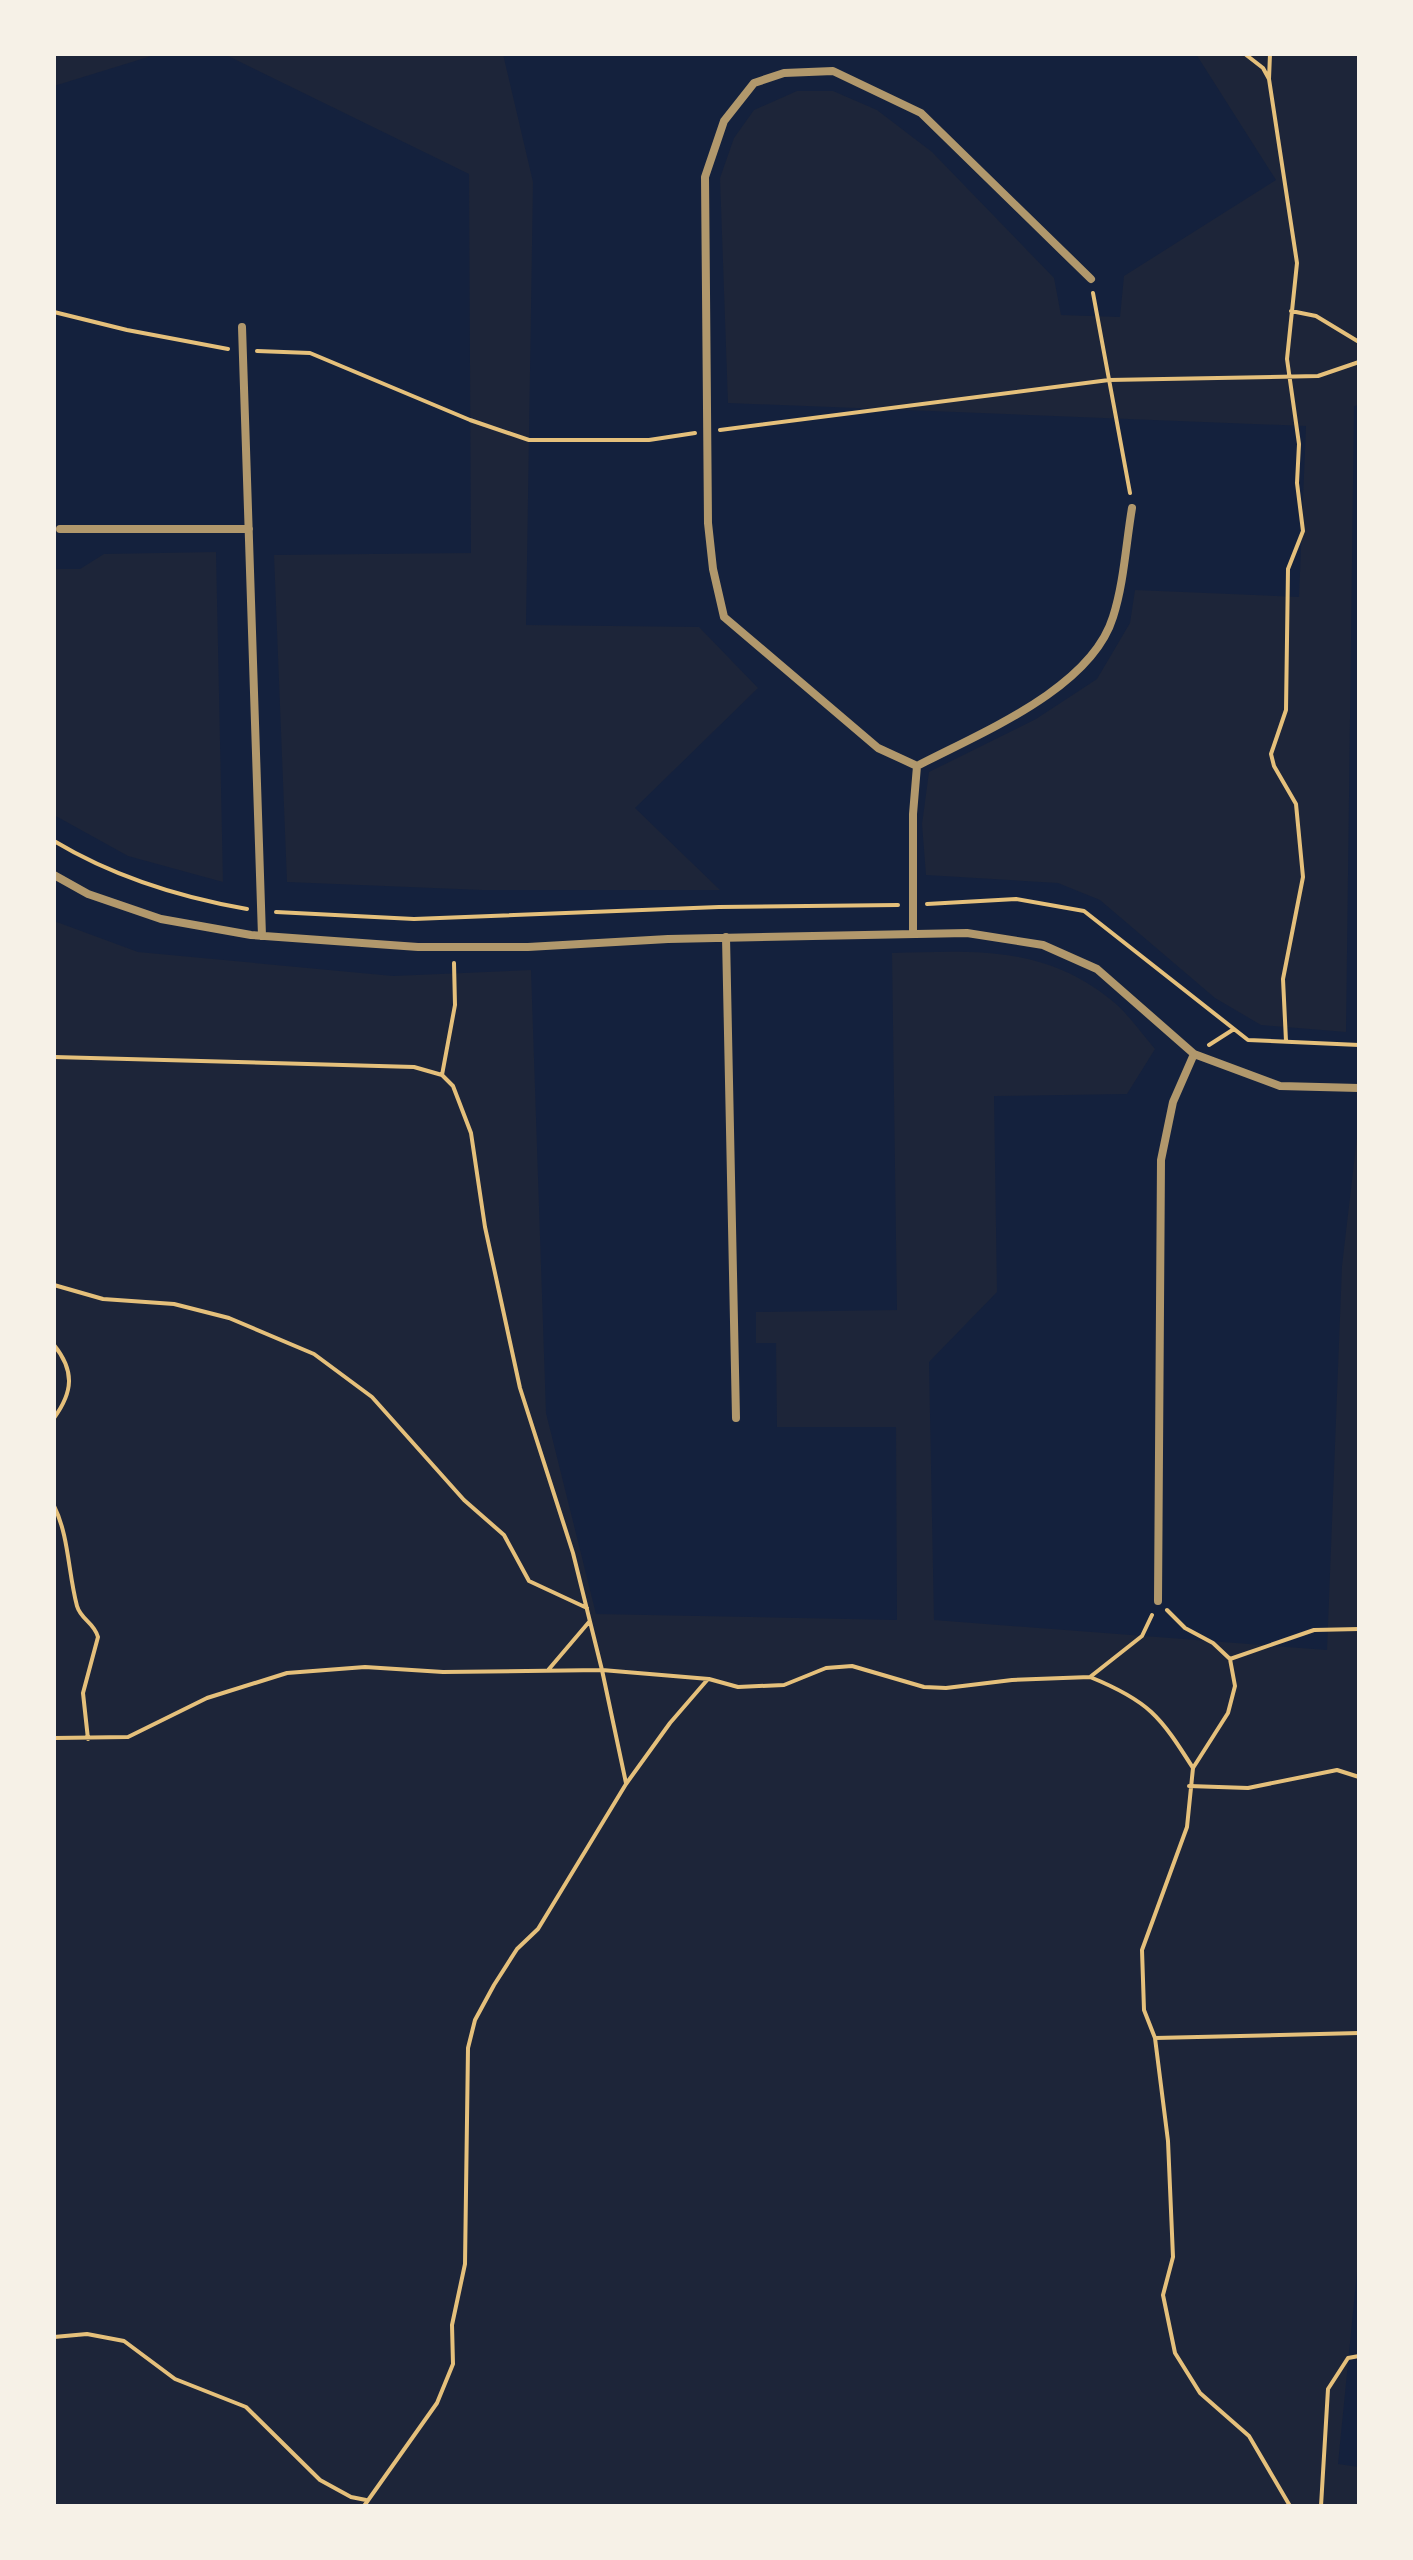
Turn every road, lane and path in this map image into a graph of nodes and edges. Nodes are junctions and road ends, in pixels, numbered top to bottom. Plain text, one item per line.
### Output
1 (1245, 54) edge
2 (1270, 54) edge
3 (1269, 79) junction
4 (1091, 279) joint
5 (1291, 311) junction
6 (54, 312) edge
7 (242, 327) dead end
8 (1359, 342) edge
9 (243, 351) junction
10 (1359, 362) edge
11 (1289, 377) junction
12 (1109, 380) junction
13 (707, 432) junction
14 (1132, 508) joint
15 (60, 529) dead end
16 (249, 529) junction
17 (917, 766) junction
18 (54, 841) edge
19 (54, 875) edge
20 (719, 907) dead end
21 (261, 912) junction
22 (913, 934) junction
23 (262, 936) junction
24 (726, 937) junction
25 (455, 947) junction
26 (1234, 1029) dead end
27 (1286, 1041) dead end
28 (1194, 1054) junction
29 (54, 1057) edge
30 (442, 1075) junction
31 (1359, 1088) edge
32 (54, 1285) edge
33 (54, 1345) edge
34 (54, 1418) edge
35 (736, 1418) dead end
36 (54, 1506) edge
37 (1158, 1601) junction
38 (587, 1608) junction
39 (590, 1621) junction
40 (1359, 1629) edge
41 (1230, 1659) junction
42 (549, 1669) junction
43 (602, 1670) junction
44 (1090, 1677) junction
45 (709, 1679) junction
46 (54, 1738) edge
47 (88, 1739) junction
48 (1193, 1768) junction
49 (1359, 1777) edge
50 (626, 1784) junction
51 (1189, 1786) junction
52 (1359, 2033) edge
53 (1155, 2038) junction
54 (54, 2337) edge
55 (1359, 2356) edge
56 (367, 2500) junction
57 (364, 2506) edge
58 (1290, 2506) edge
59 (1321, 2506) edge

1 - 3 path
2 - 3 path
3 - 5 path
4 - 12 path
4 - 13 street
5 - 8 path
5 - 11 path
6 - 9 path
7 - 9 street
9 - 13 path
9 - 16 street
10 - 11 path
11 - 12 path
11 - 27 path
12 - 13 path
12 - 14 path
13 - 17 street
14 - 17 street
15 - 16 street
16 - 21 street
17 - 22 street
18 - 21 path
19 - 23 street
20 - 21 path
21 - 23 street
22 - 24 street
22 - 28 street
23 - 25 street
24 - 25 street
24 - 35 street
25 - 30 path
26 - 28 path
28 - 31 street
28 - 37 street
29 - 30 path
30 - 38 path
32 - 38 path
33 - 34 path
36 - 47 path
37 - 41 path
37 - 44 path
38 - 39 path
39 - 42 path
39 - 43 path
40 - 41 path
41 - 48 path
42 - 43 path
42 - 47 path
43 - 45 path
43 - 50 path
44 - 45 path
44 - 48 path
45 - 50 path
46 - 47 path
48 - 51 path
49 - 51 path
50 - 56 path
51 - 53 path
52 - 53 path
53 - 58 path
54 - 56 path
55 - 59 path
56 - 57 path

